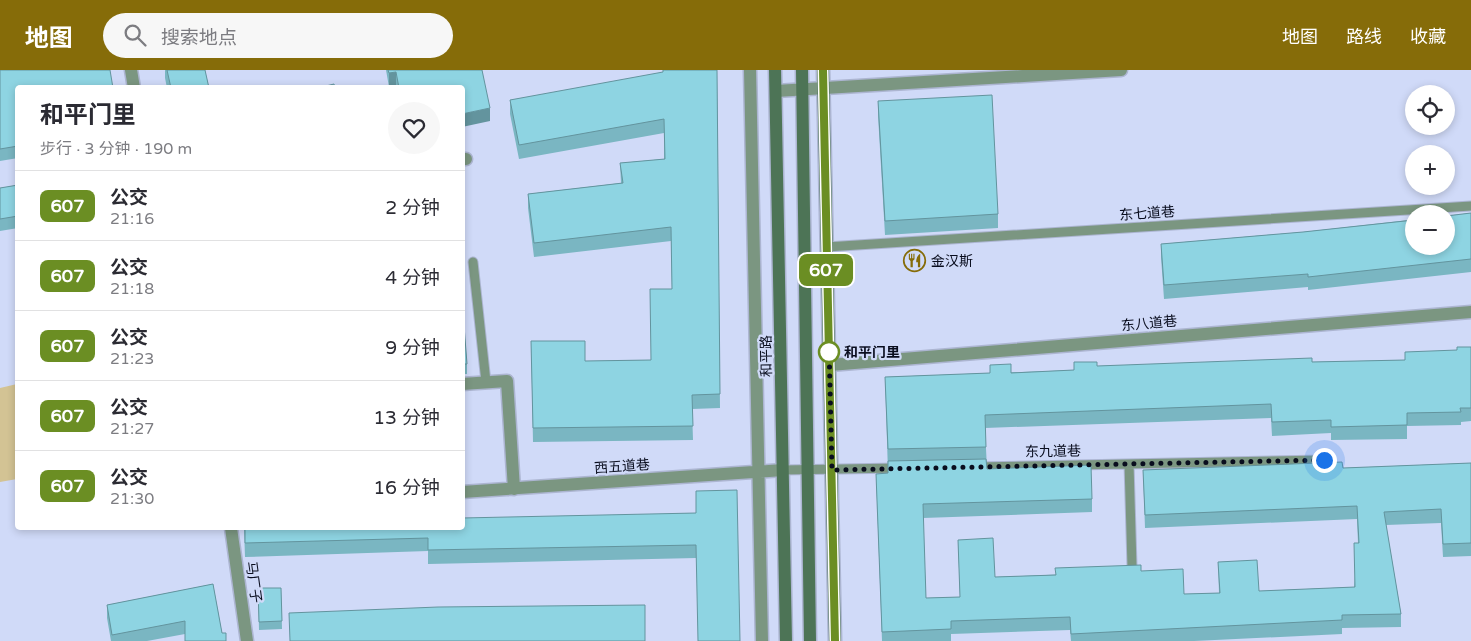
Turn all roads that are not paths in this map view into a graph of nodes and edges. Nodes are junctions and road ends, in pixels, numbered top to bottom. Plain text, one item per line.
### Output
1 (131, 70) edge
2 (750, 70) edge
3 (775, 70) edge
4 (802, 70) edge
5 (822, 70) edge
6 (1121, 70) edge
7 (1066, 72) edge
8 (134, 85) edge
9 (823, 88) junction
10 (803, 89) junction
11 (776, 91) junction
12 (1471, 206) edge
13 (826, 247) junction
14 (473, 262) dead end
15 (1471, 312) edge
16 (830, 365) junction
17 (486, 382) junction
18 (465, 384) edge
19 (1324, 460) dead end
20 (1129, 464) junction
21 (970, 467) edge
22 (911, 468) edge
23 (783, 470) junction
24 (809, 470) junction
25 (832, 470) junction
26 (758, 472) junction
27 (514, 488) junction
28 (465, 492) edge
29 (231, 530) edge
30 (1132, 566) edge
31 (247, 641) edge
32 (762, 641) edge
33 (786, 641) edge
34 (810, 641) edge
35 (835, 641) edge

1 - 8 street
2 - 26 street
3 - 11 main road, 和平路
4 - 10 main road
5 - 9 main road
6 - 7 street
7 - 9 street
9 - 10 street
9 - 13 main road
10 - 11 street
10 - 24 main road
11 - 23 main road, 和平路
12 - 13 lane, 东七道巷
13 - 16 main road
14 - 17 lane
15 - 16 street, 东八道巷
16 - 25 main road
17 - 18 street
17 - 27 street
19 - 20 lane, 东九道巷
20 - 21 lane, 东九道巷
20 - 30 lane
22 - 25 lane
23 - 24 lane
23 - 26 street, 西五道巷
23 - 33 main road, 和平路
24 - 25 lane
24 - 34 main road
25 - 35 main road
26 - 27 street, 西五道巷
26 - 32 street
27 - 28 street, 西五道巷
29 - 31 street, 马厂子

